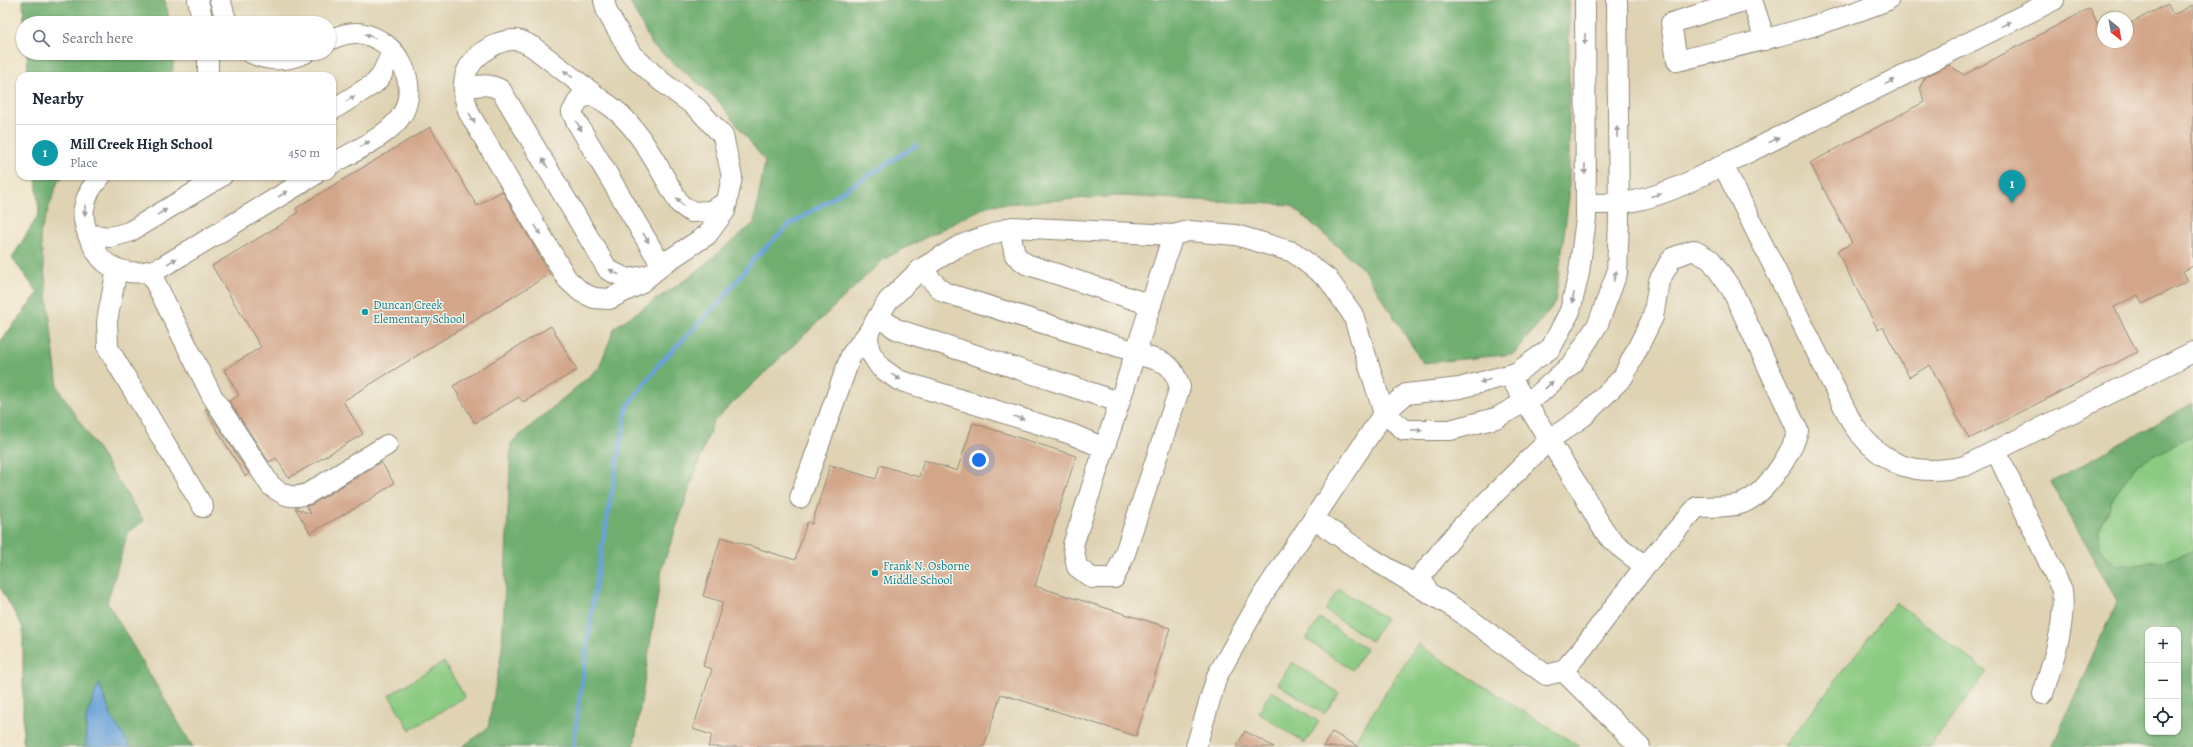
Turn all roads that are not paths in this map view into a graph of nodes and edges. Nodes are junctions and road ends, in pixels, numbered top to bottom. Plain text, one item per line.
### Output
1 (198, 0) edge
2 (205, 0) edge
3 (604, 0) edge
4 (1586, 0) edge
5 (1617, 0) edge
6 (1747, 0) edge
7 (1752, 0) edge
8 (1888, 0) edge
9 (2054, 0) edge
10 (202, 16) edge
11 (204, 16) edge
12 (336, 37) edge
13 (1765, 40) junction
14 (392, 52) junction
15 (208, 60) edge
16 (275, 60) edge
17 (289, 60) edge
18 (208, 72) edge
19 (464, 89) junction
20 (599, 98) junction
21 (336, 107) edge
22 (336, 162) edge
23 (1723, 165) junction
24 (98, 180) edge
25 (215, 180) edge
26 (306, 180) edge
27 (727, 202) junction
28 (1586, 204) junction
29 (1618, 204) junction
30 (1008, 228) junction
31 (88, 235) junction
32 (1173, 235) junction
33 (666, 262) junction
34 (117, 269) junction
35 (921, 269) junction
36 (150, 272) junction
37 (645, 280) junction
38 (1151, 305) junction
39 (878, 316) junction
40 (868, 342) junction
41 (1137, 348) junction
42 (2193, 352) edge
43 (1509, 375) junction
44 (1119, 402) junction
45 (1526, 402) junction
46 (1384, 413) junction
47 (1549, 440) junction
48 (387, 444) dead end
49 (1104, 448) junction
50 (1996, 451) junction
51 (800, 498) dead end
52 (203, 507) dead end
53 (1314, 519) junction
54 (1645, 566) junction
55 (1429, 593) junction
56 (1563, 671) junction
57 (2043, 694) dead end
58 (1196, 747) edge
59 (1640, 747) edge

1 - 10 street
2 - 11 street
3 - 27 street
4 -> 28 street
29 -> 5 street
6 - 13 street
7 - 13 street
8 - 13 street
23 -> 9 street
14 -> 12 street
21 -> 14 street
22 -> 14 street
15 - 18 street
16 - 17 street
20 -> 19 street
37 -> 19 street
19 -> 37 street
27 -> 20 street
20 -> 33 street
29 -> 23 street
23 - 50 street
24 -> 31 street
31 -> 25 street
36 -> 26 street
27 - 33 street
28 - 29 street
28 -> 43 street
45 -> 29 street
30 - 32 street
30 - 35 street
30 - 38 street
31 - 34 street
32 - 38 street
32 - 46 street
33 - 37 street
34 - 36 street
34 - 52 street
35 - 39 street
35 - 41 street
36 - 48 street
38 - 41 street
39 - 40 street
39 - 44 street
40 -> 49 street
40 - 51 street
41 - 44 street
41 - 49 street
42 - 50 street
43 - 45 street
43 -> 46 street
44 - 49 street
46 -> 45 street
45 - 47 street
46 - 53 street
47 - 54 street
47 - 54 street
47 - 55 street
50 - 57 street
53 - 55 street
53 - 58 street
54 - 56 street
55 - 56 street
56 - 59 street

